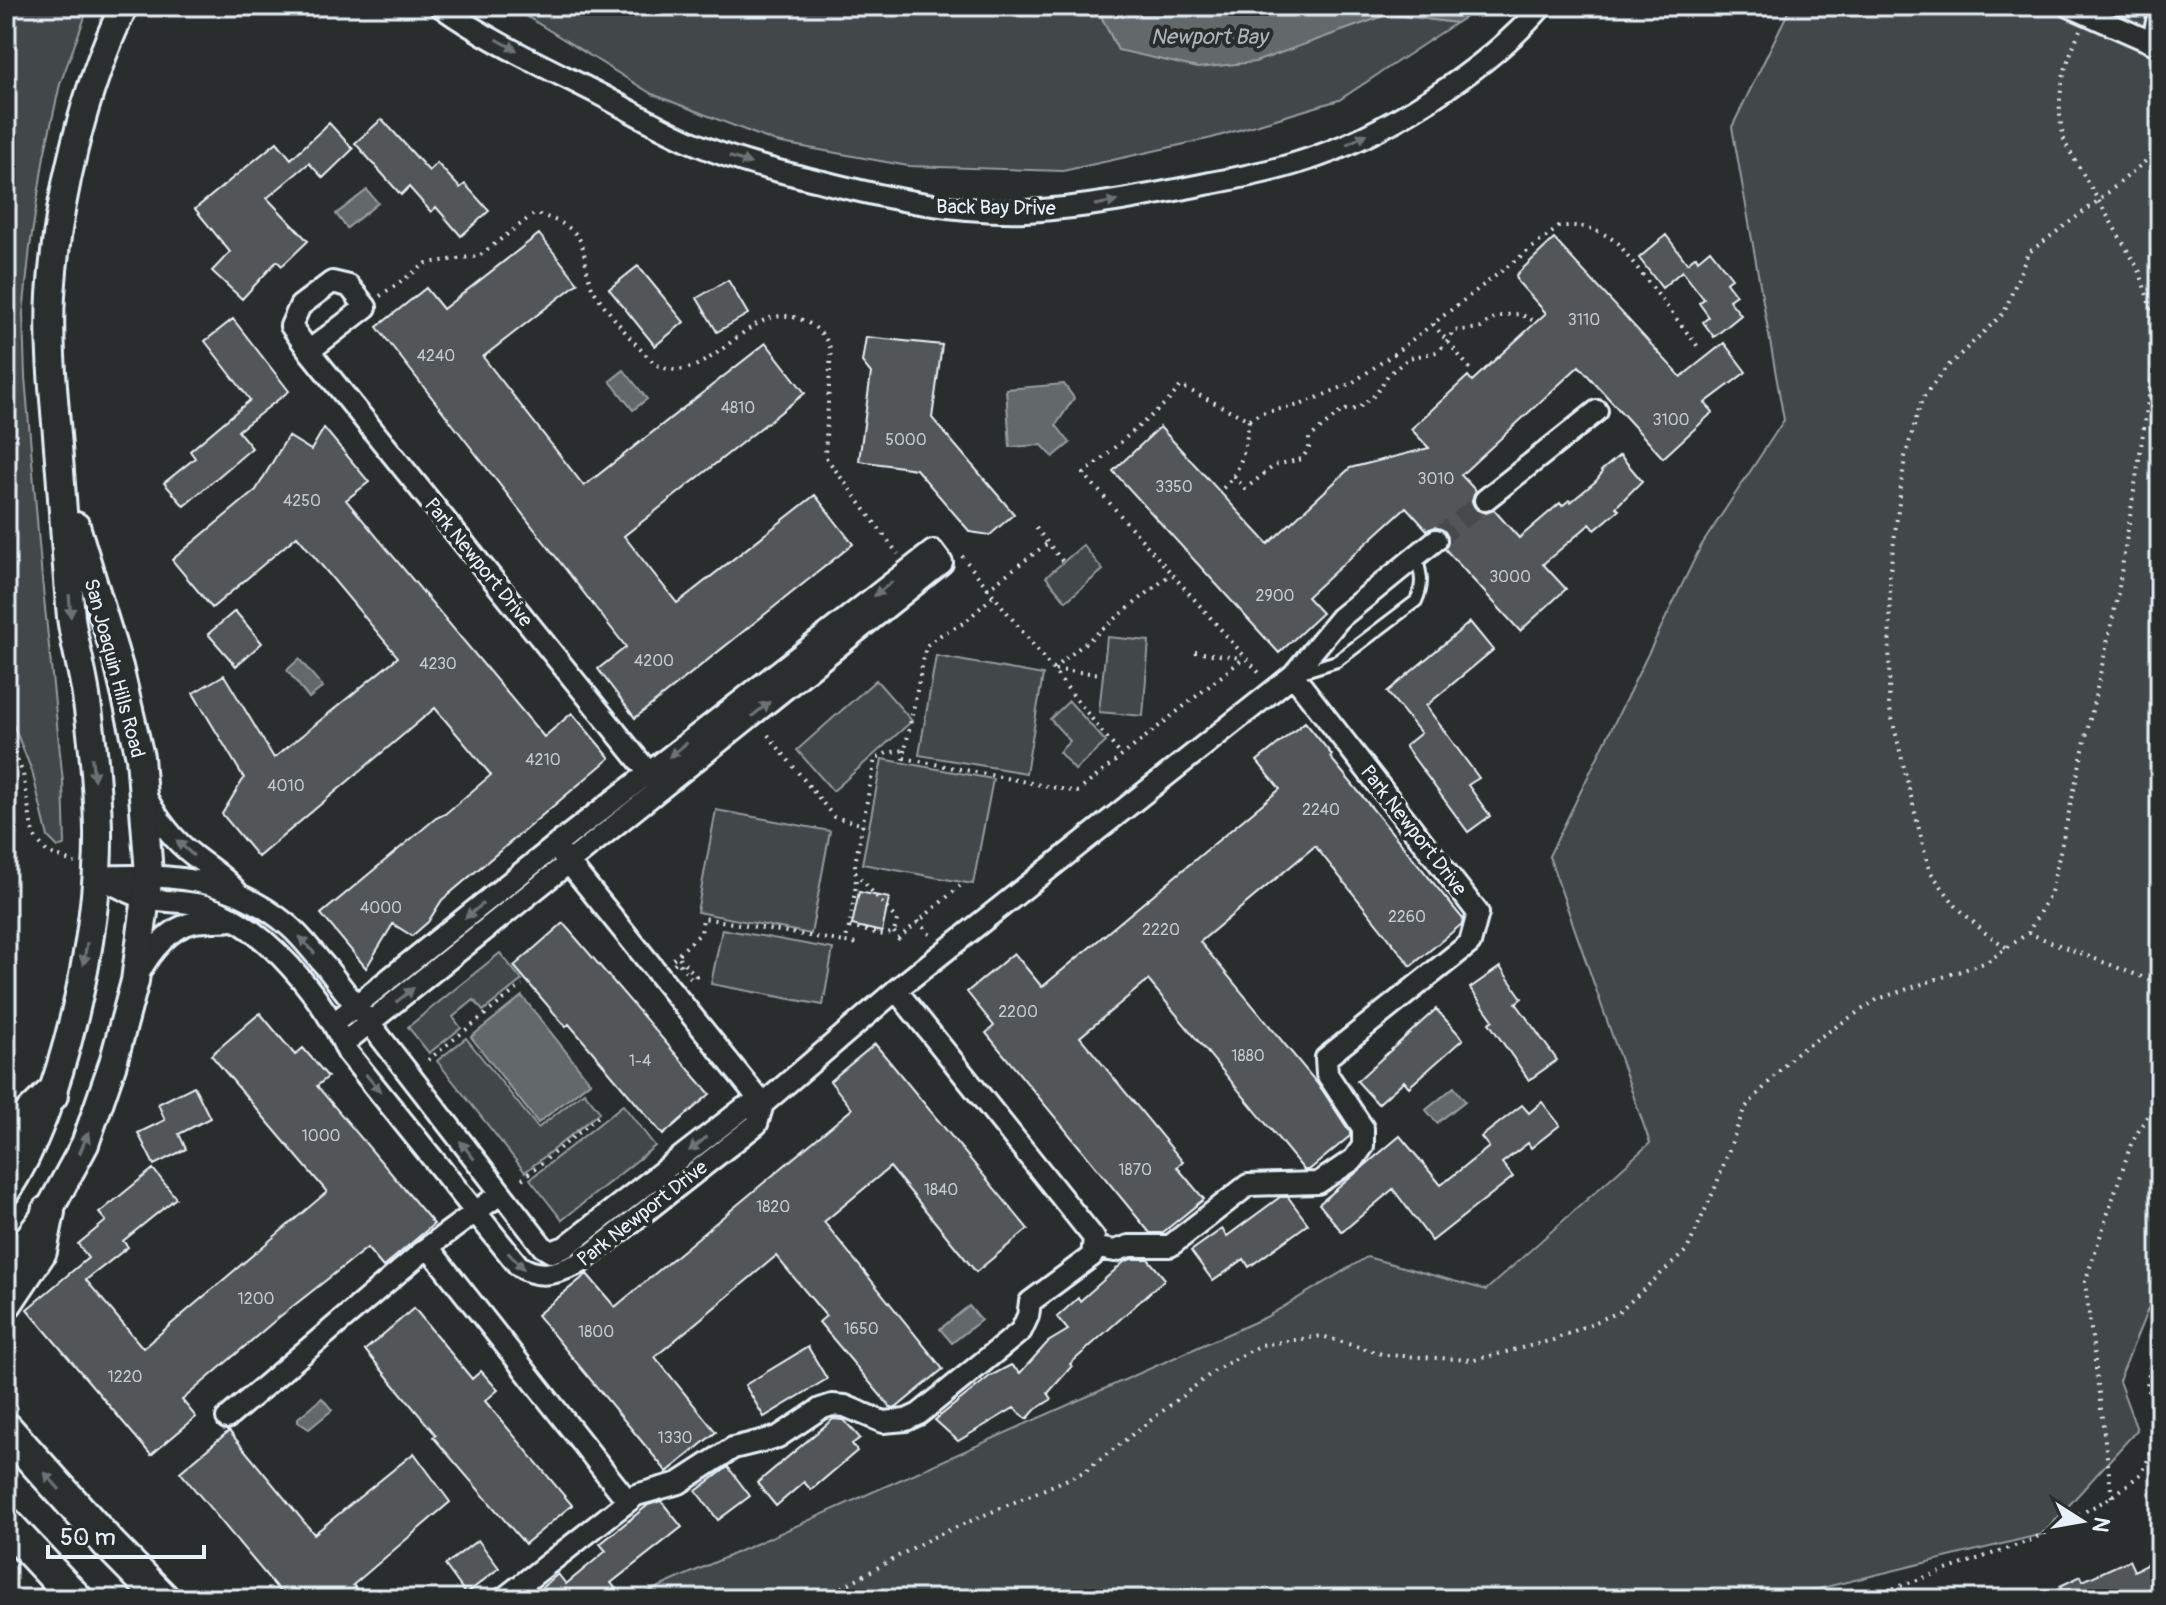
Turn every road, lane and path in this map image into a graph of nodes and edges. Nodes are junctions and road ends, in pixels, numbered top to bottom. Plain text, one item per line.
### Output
1 (124, 6) edge
2 (440, 6) edge
3 (1542, 6) edge
4 (2069, 6) edge
5 (2155, 6) edge
6 (2075, 43) dead end
7 (2154, 44) edge
8 (2160, 161) edge
9 (2098, 201) junction
10 (366, 307) junction
11 (1536, 322) dead end
12 (1433, 324) junction
13 (1448, 341) junction
14 (1699, 348) dead end
15 (309, 351) junction
16 (1472, 371) dead end
17 (1597, 411) dead end
18 (1249, 420) junction
19 (60, 472) junction
20 (1234, 476) junction
21 (1223, 488) dead end
22 (1485, 500) tunnel mouth
23 (1036, 528) dead end
24 (1436, 540) tunnel mouth
25 (1048, 543) junction
26 (962, 556) dead end
27 (1416, 556) junction
28 (1063, 562) dead end
29 (909, 569) junction
30 (1171, 574) junction
31 (987, 589) junction
32 (993, 596) junction
33 (1195, 652) dead end
34 (1244, 658) junction
35 (1053, 669) junction
36 (1103, 674) dead end
37 (1293, 675) junction
38 (6, 730) edge
39 (768, 735) dead end
40 (905, 750) junction
41 (1121, 755) junction
42 (648, 773) junction
43 (662, 789) junction
44 (144, 793) junction
45 (864, 825) junction
46 (555, 846) junction
47 (569, 863) junction
48 (855, 872) junction
49 (96, 877) junction
50 (147, 886) junction
51 (960, 886) dead end
52 (237, 892) junction
53 (233, 920) junction
54 (918, 921) junction
55 (849, 927) junction
56 (894, 932) junction
57 (2028, 933) junction
58 (933, 939) dead end
59 (845, 942) junction
60 (858, 944) dead end
61 (2007, 948) junction
62 (673, 965) dead end
63 (135, 981) junction
64 (2160, 984) edge
65 (522, 985) dead end
66 (896, 990) junction
67 (355, 1006) junction
68 (334, 1023) junction
69 (369, 1025) junction
70 (344, 1043) junction
71 (428, 1060) dead end
72 (2160, 1094) edge
73 (51, 1095) junction
74 (763, 1104) junction
75 (600, 1115) dead end
76 (6, 1150) edge
77 (522, 1179) dead end
78 (6, 1192) edge
79 (500, 1194) junction
80 (48, 1212) junction
81 (475, 1212) junction
82 (428, 1247) junction
83 (1093, 1247) junction
84 (551, 1252) junction
85 (6, 1267) edge
86 (548, 1275) junction
87 (6, 1302) edge
88 (2160, 1328) edge
89 (227, 1418) dead end
90 (2160, 1420) edge
91 (6, 1429) edge
92 (2160, 1433) edge
93 (2112, 1497) junction
94 (627, 1500) junction
95 (6, 1524) edge
96 (76, 1599) edge
97 (163, 1599) edge
98 (503, 1599) edge
99 (821, 1599) edge
100 (1863, 1599) edge

1 - 19 street, San Joaquin Hills Road
2 -> 3 street, Back Bay Drive
4 - 7 street
5 - 7 lane
6 - 9 path
8 - 9 path
9 - 57 path
9 - 61 path
10 - 15 street
10 - 15 street, Park Newport Drive
10 - 29 path
11 - 13 path
12 - 13 path
12 - 14 path
12 - 18 path
13 - 16 path
13 - 20 path
15 - 42 street, Park Newport Drive
17 - 22 street
18 - 20 path
18 - 30 path
19 - 44 street, San Joaquin Hills Road
19 -> 49 street, San Joaquin Hills Road
20 - 21 path
23 - 25 path
24 - 27 street, Park Newport Drive
25 - 28 path
25 - 31 path
26 - 31 path
27 - 37 street, Park Newport Drive
27 - 37 lane
29 -> 42 street
43 -> 29 street
30 - 34 path
30 - 35 path
31 - 32 path
32 - 35 path
32 - 40 path
33 - 34 path
34 - 41 path
35 - 36 path
35 - 41 path
37 - 66 street, Park Newport Drive
37 - 83 street, Park Newport Drive
38 - 49 path
39 - 45 path
40 - 41 path
40 - 45 path
42 - 43 street, Park Newport Drive
42 - 46 street
43 - 47 street
44 - 50 street, San Joaquin Hills Road
52 -> 44 street
45 - 48 path
46 - 47 street
46 -> 67 street
69 -> 47 street
47 - 74 street
48 - 55 path
48 - 56 path
49 - 50 street, Park Newport Drive
49 -> 73 street, San Joaquin Hills Road
50 - 52 street, Park Newport Drive
50 - 53 street, Park Newport Drive
50 - 63 street, San Joaquin Hills Road
51 - 54 path
67 -> 52 street, Park Newport Drive
53 - 63 street
53 - 68 street, Park Newport Drive
54 - 56 path
54 - 58 path
55 - 56 path
55 - 59 path
57 - 61 path
57 - 64 path
59 - 60 path
59 - 62 path
61 - 99 path
80 -> 63 street, San Joaquin Hills Road
65 - 71 path
66 - 74 street, Park Newport Drive
66 - 83 street
67 - 68 street
67 - 69 street, Park Newport Drive
68 - 70 street, Park Newport Drive
69 - 70 street
79 -> 69 street, Park Newport Drive
70 -> 81 street, Park Newport Drive
72 - 93 path
73 - 76 main road
73 - 78 street, San Joaquin Hills Road
74 -> 84 street, Park Newport Drive
74 - 86 street, Park Newport Drive
75 - 77 path
79 - 81 street
79 - 84 street, Park Newport Drive
80 - 85 street, San Joaquin Hills Road
80 - 87 main road
81 - 82 street
81 -> 86 street, Park Newport Drive
82 - 89 street
82 - 94 street
83 - 94 street
84 - 86 street
88 - 90 path
97 -> 91 main road
92 - 93 path
93 - 100 path
94 - 98 street
95 - 96 main road

